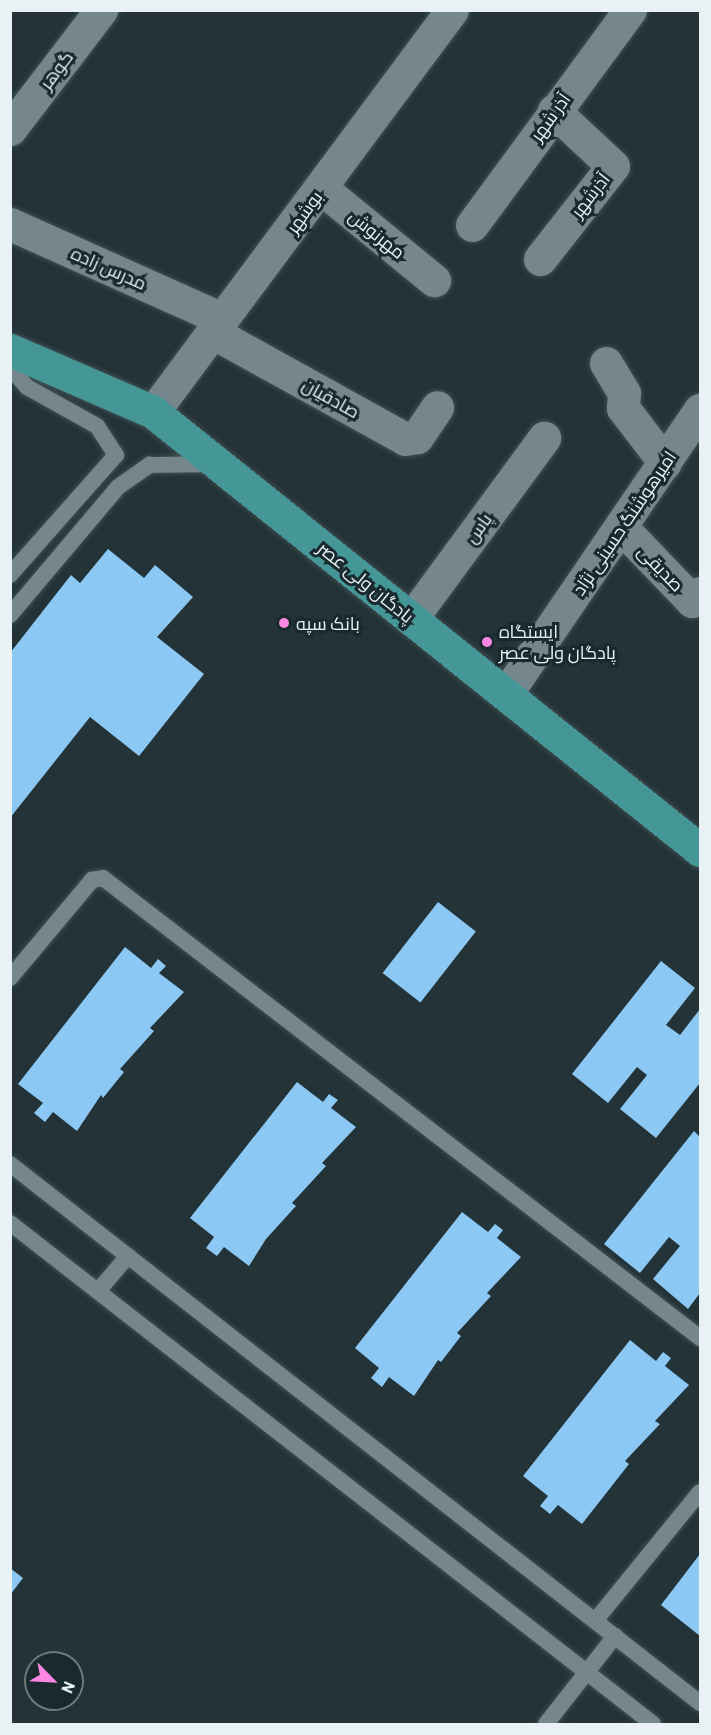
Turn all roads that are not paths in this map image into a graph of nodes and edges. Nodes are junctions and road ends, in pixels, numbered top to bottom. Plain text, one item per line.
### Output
1 (101, 10) edge
2 (452, 10) edge
3 (630, 10) edge
4 (554, 111) junction
5 (10, 129) edge
6 (321, 188) junction
7 (10, 224) edge
8 (472, 225) dead end
9 (540, 260) dead end
10 (434, 280) dead end
11 (215, 320) junction
12 (10, 350) edge
13 (606, 363) dead end
14 (10, 367) edge
15 (437, 407) dead end
16 (700, 410) edge
17 (153, 412) junction
18 (544, 438) dead end
19 (116, 455) junction
20 (665, 463) junction
21 (219, 465) junction
22 (138, 473) junction
23 (622, 528) junction
24 (46, 534) junction
25 (64, 551) junction
26 (10, 575) edge
27 (700, 593) edge
28 (10, 615) edge
29 (411, 619) junction
30 (506, 694) junction
31 (700, 849) edge
32 (10, 978) edge
33 (10, 1164) edge
34 (10, 1222) edge
35 (128, 1256) junction
36 (98, 1291) junction
37 (700, 1338) edge
38 (700, 1492) edge
39 (596, 1621) junction
40 (615, 1636) junction
41 (587, 1673) junction
42 (700, 1703) edge
43 (546, 1725) edge
44 (653, 1725) edge

1 - 5 street, گوهر
2 - 6 street, بوشهر
3 - 4 street, آذر شهر
4 - 8 street, آذر شهر
4 - 9 street, آذرشهر
6 - 10 street, مهرنوش
6 - 11 street, بوشهر
7 - 11 street, مدرس زاده
11 - 15 street, صادقیان
11 - 17 street, بوشهر
12 - 17 main road, پادگان ولی عصر
13 - 20 street
14 - 19 lane
16 - 20 street, امیرهوشنگ حسینی نژاد
17 - 21 main road, پادگان ولی عصر
18 - 29 street, پاس
19 - 22 lane
19 - 24 lane
20 - 23 street, امیرهوشنگ حسینی نژاد
21 - 22 lane
21 - 29 main road, پادگان ولی عصر
22 - 25 lane
23 - 27 street, صدیقی
23 - 30 street, امیرهوشنگ حسینی نژاد
24 - 25 lane
24 - 26 lane
25 - 28 lane
29 - 30 main road, پادگان ولی عصر
30 - 31 main road, پادگان ولی عصر
32 - 37 lane
33 - 35 lane
34 - 36 lane
35 - 36 lane
35 - 39 lane
36 - 41 lane
38 - 39 lane
39 - 40 lane
40 - 41 lane
40 - 42 lane
41 - 43 lane
41 - 44 lane

